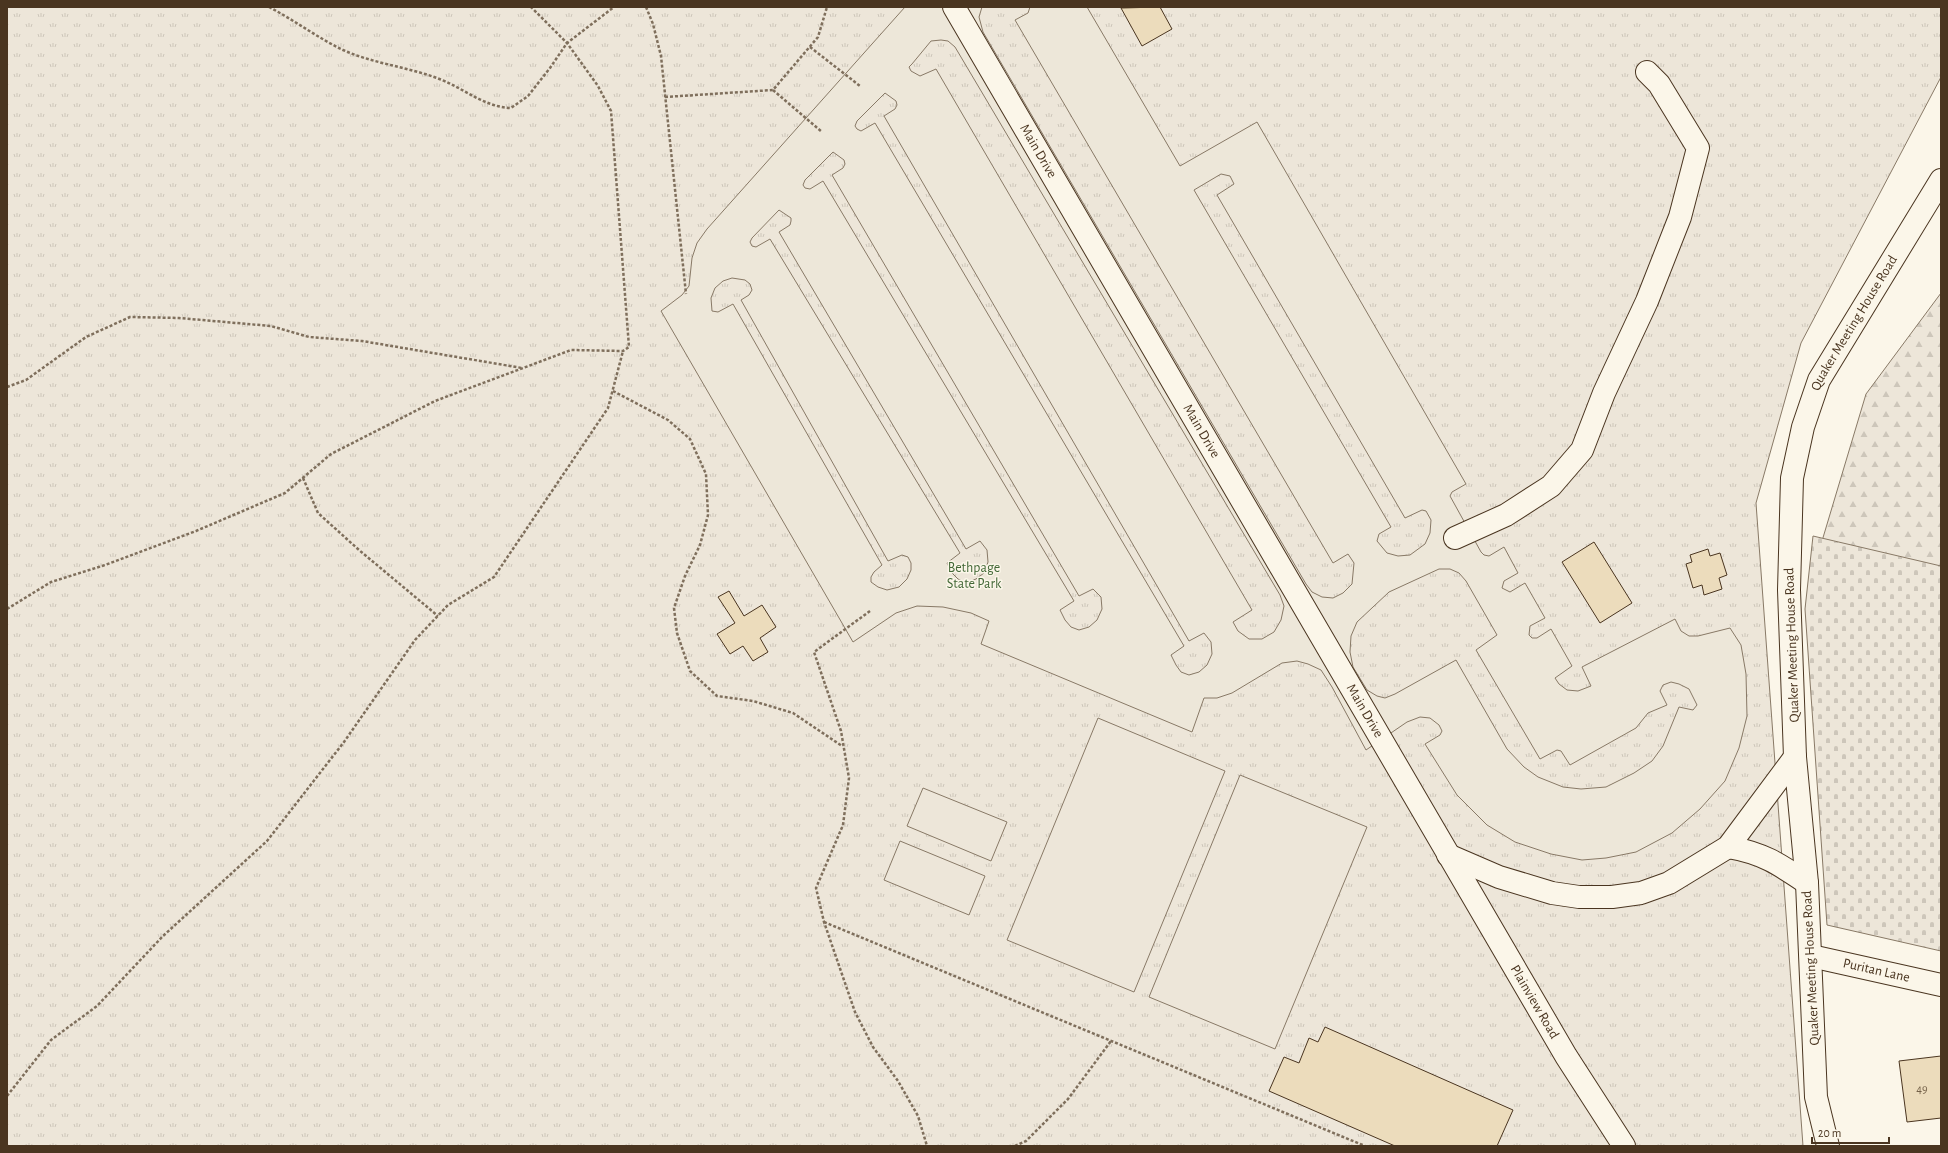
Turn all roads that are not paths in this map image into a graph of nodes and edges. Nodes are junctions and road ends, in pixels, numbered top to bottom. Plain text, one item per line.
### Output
1 (954, 7) edge
2 (1647, 72) dead end
3 (1941, 180) edge
4 (1455, 538) dead end
5 (1795, 757) junction
6 (1728, 846) junction
7 (1448, 855) junction
8 (1807, 883) junction
9 (1811, 956) junction
10 (1941, 986) edge
11 (1624, 1146) edge
12 (1828, 1146) edge

1 - 7 main road, Main Drive
2 - 4 main road
3 - 5 main road, Quaker Meeting House Road
5 - 6 main road
5 - 8 main road, Quaker Meeting House Road
6 - 7 main road
6 - 8 main road
7 - 11 main road, Plainview Road
8 - 9 main road, Quaker Meeting House Road
9 - 10 main road, Puritan Lane
9 - 12 main road, Quaker Meeting House Road

